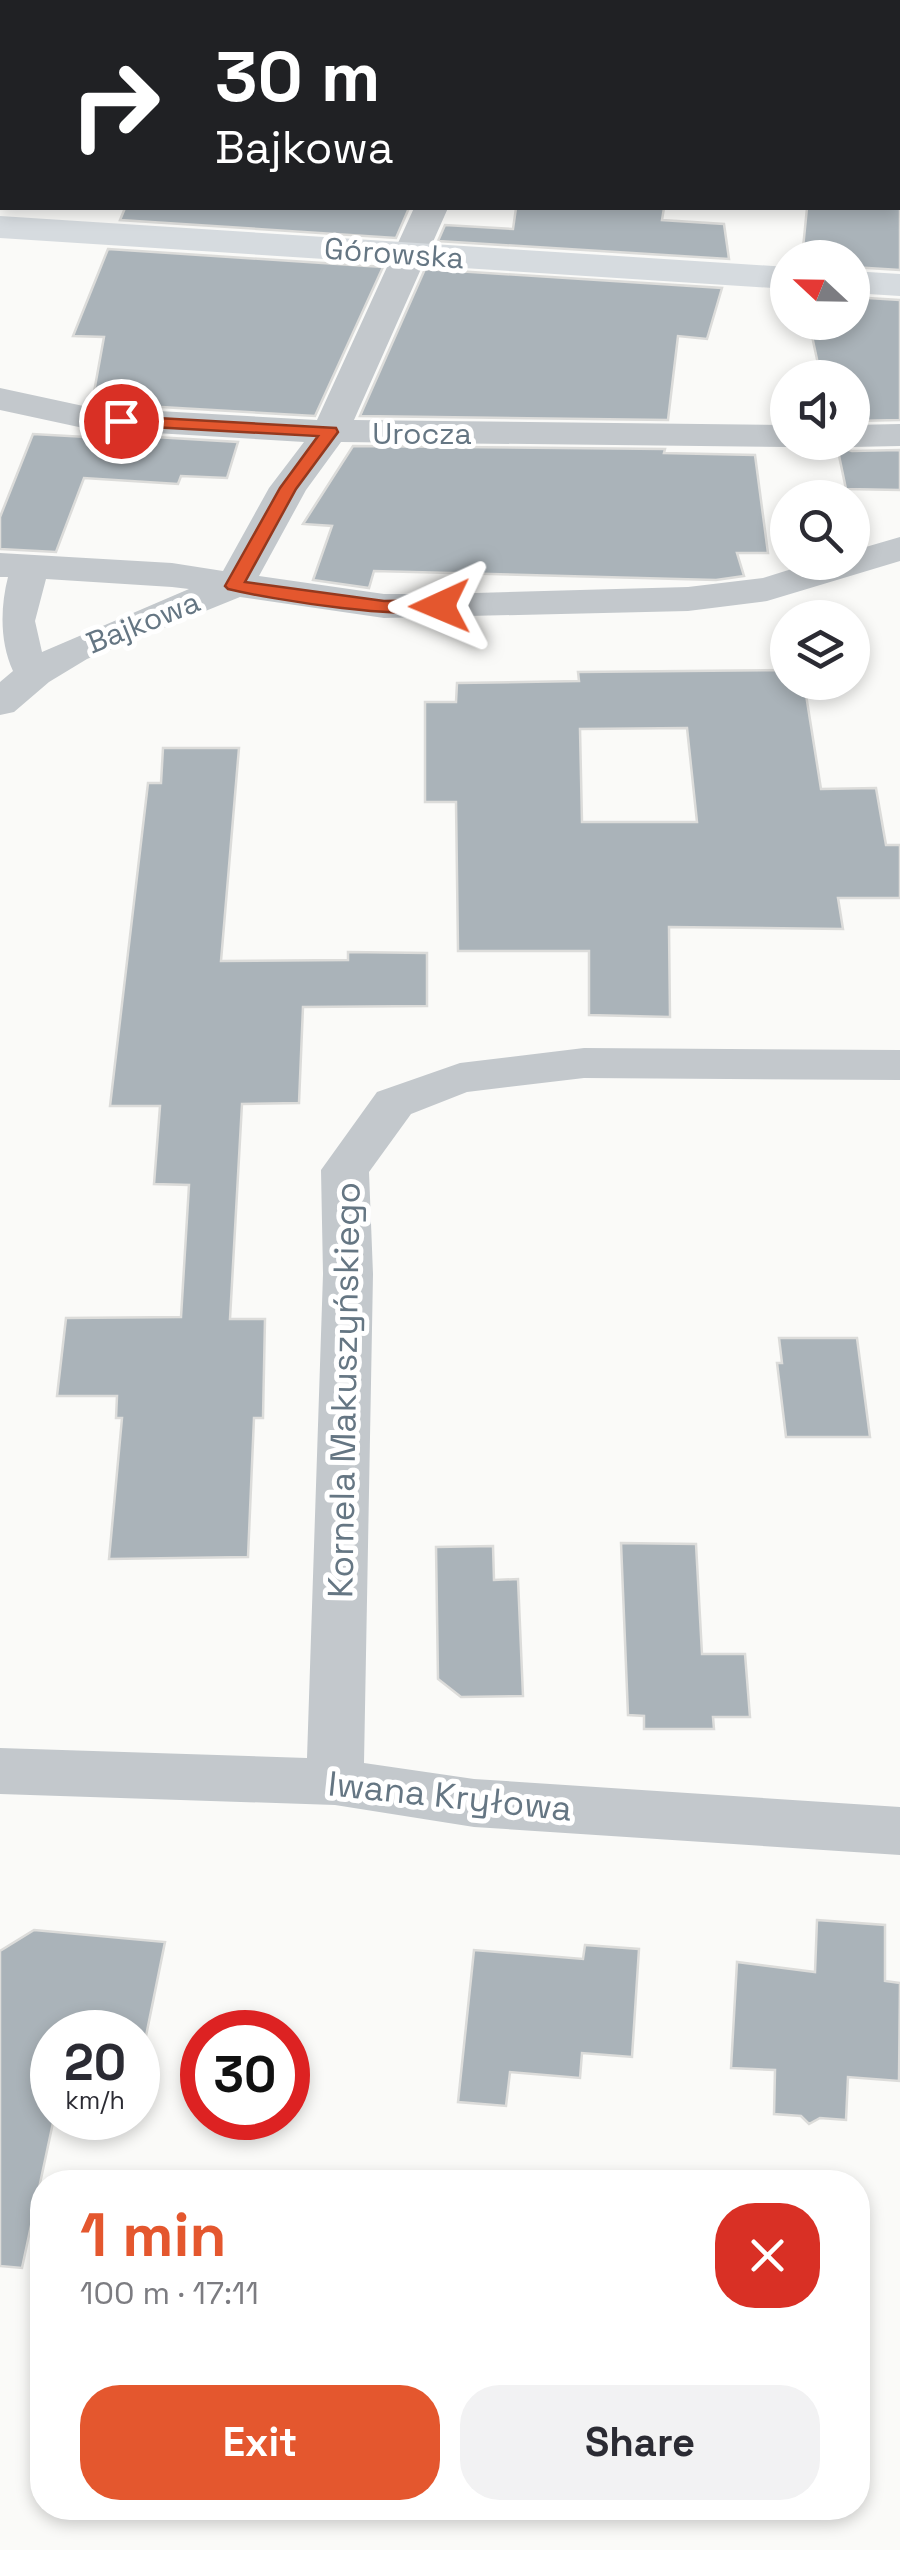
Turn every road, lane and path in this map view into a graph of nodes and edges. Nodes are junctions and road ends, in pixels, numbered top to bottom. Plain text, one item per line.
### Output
1 (430, 210) edge
2 (0, 227) edge
3 (410, 254) junction
4 (770, 277) edge
5 (870, 283) edge
6 (900, 285) edge
7 (0, 399) edge
8 (330, 432) junction
9 (770, 436) edge
10 (870, 436) edge
11 (900, 436) edge
12 (900, 549) edge
13 (16, 566) edge
14 (234, 586) junction
15 (34, 673) junction
16 (0, 702) edge
17 (900, 1065) edge
18 (0, 1771) edge
19 (335, 1782) junction
20 (900, 1831) edge

1 - 3 street, Bajkowa
2 - 3 street, Górowska
3 - 4 street, Górowska
3 - 8 street, Bajkowa
5 - 6 street
7 - 8 street, Urocza
8 - 9 street, Urocza
8 - 14 street, Bajkowa
10 - 11 street
12 - 14 street
13 - 14 street
13 - 15 street
14 - 15 street, Bajkowa
15 - 16 street, Bajkowa
17 - 19 street, Kornela Makuszyńskiego
18 - 19 street, Iwana Kryłowa
19 - 20 street, Iwana Kryłowa

